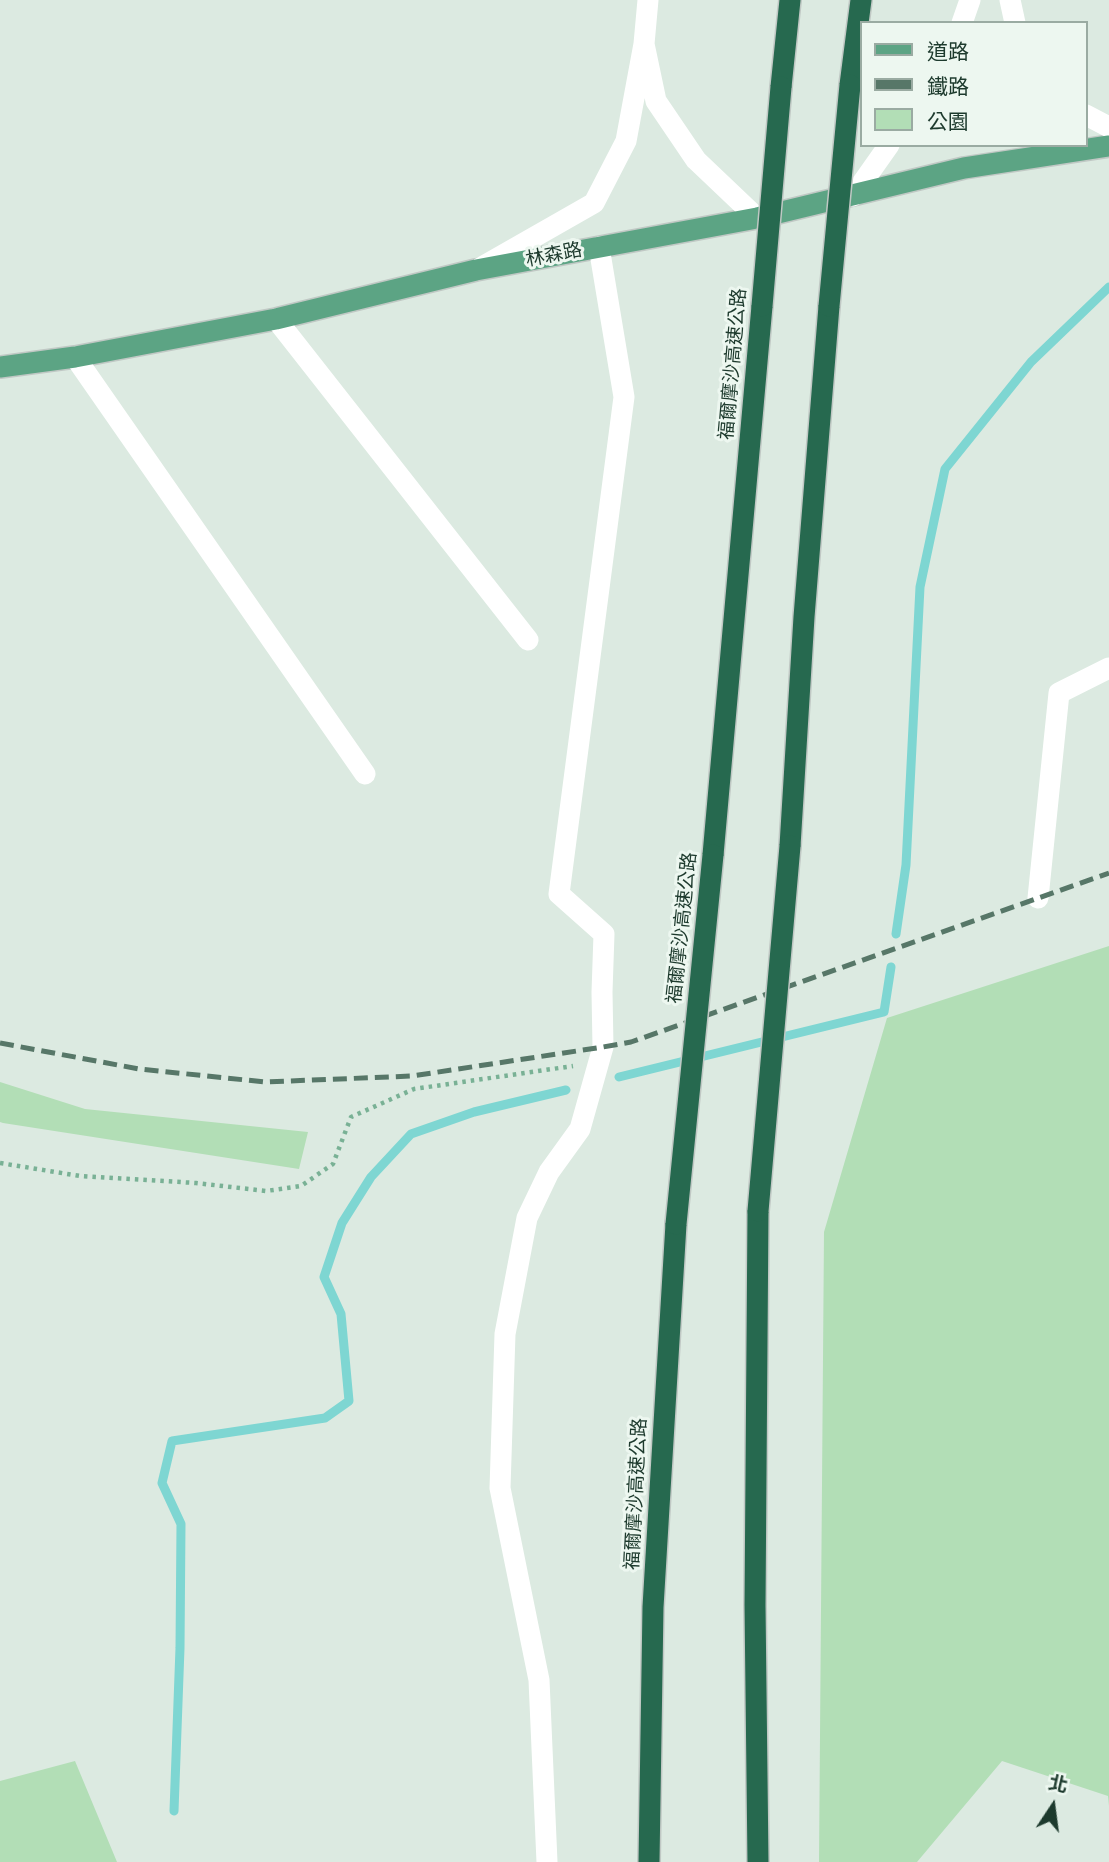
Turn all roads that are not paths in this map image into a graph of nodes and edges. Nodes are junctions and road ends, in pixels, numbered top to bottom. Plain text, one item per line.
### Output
1 (648, 0) edge
2 (790, 0) edge
3 (861, 0) edge
4 (971, 0) edge
5 (1010, 0) edge
6 (962, 21) edge
7 (1015, 21) edge
8 (644, 44) junction
9 (1088, 117) edge
10 (1109, 127) edge
11 (1109, 146) edge
12 (888, 147) edge
13 (853, 196) junction
14 (757, 218) junction
15 (599, 247) junction
16 (476, 270) junction
17 (275, 319) junction
18 (75, 357) junction
19 (0, 367) edge
20 (528, 640) dead end
21 (1109, 668) edge
22 (365, 774) dead end
23 (1038, 898) dead end
24 (547, 1862) edge
25 (649, 1862) edge
26 (758, 1862) edge

1 - 8 street
2 - 25 highway, 福爾摩沙高速公路, bridge
3 - 26 highway, bridge
4 - 6 street
5 - 7 street
8 - 14 street
8 - 16 street
9 - 10 street
11 - 13 main road, 林森路
12 - 13 street
13 - 14 main road, 林森路
14 - 15 main road, 林森路
15 - 16 main road, 林森路
15 - 24 street
16 - 17 main road, 林森路
17 - 18 main road, 林森路
17 - 20 street
18 - 19 main road, 林森路
18 - 22 street
21 - 23 street

